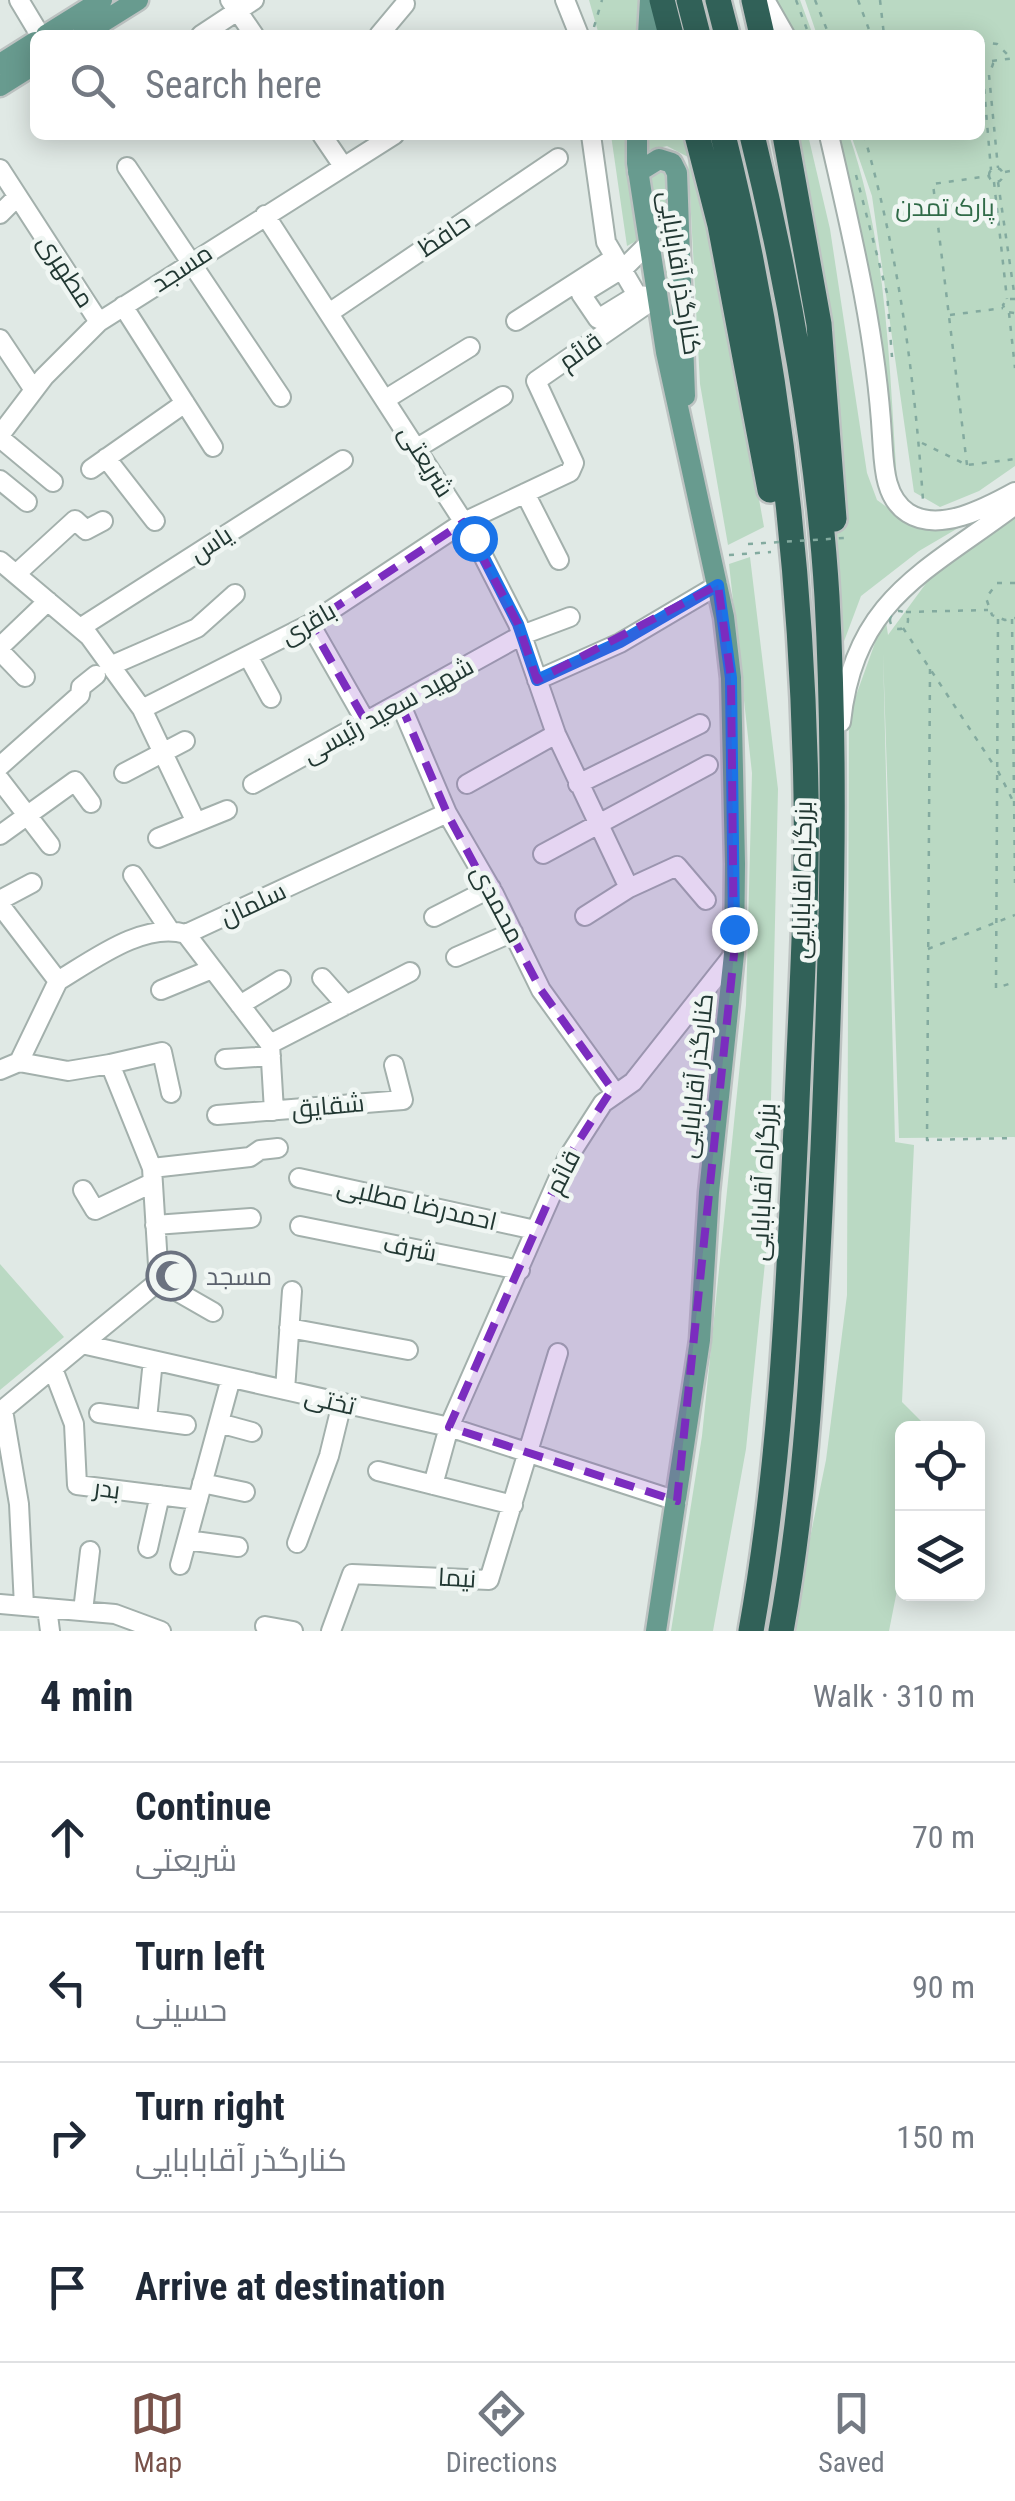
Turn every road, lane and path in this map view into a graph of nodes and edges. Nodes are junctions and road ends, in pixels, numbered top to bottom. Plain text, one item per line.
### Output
1 (18, 0) edge
2 (102, 0) edge
3 (138, 0) edge
4 (565, 0) edge
5 (602, 0) edge
6 (650, 0) edge
7 (662, 0) edge
8 (689, 0) edge
9 (718, 0) edge
10 (754, 0) edge
11 (765, 0) edge
12 (796, 0) edge
13 (825, 0) edge
14 (858, 0) edge
15 (880, 0) edge
16 (816, 3) edge
17 (240, 4) edge
18 (404, 4) dead end
19 (39, 30) edge
20 (51, 30) edge
21 (90, 30) edge
22 (206, 30) edge
23 (252, 30) edge
24 (383, 30) edge
25 (577, 30) edge
26 (591, 30) edge
27 (648, 30) edge
28 (670, 30) edge
29 (697, 30) edge
30 (726, 30) edge
31 (761, 30) edge
32 (782, 30) edge
33 (807, 30) edge
34 (827, 30) edge
35 (869, 30) edge
36 (883, 30) edge
37 (985, 42) edge
38 (991, 43) junction
39 (30, 45) edge
40 (985, 53) edge
41 (1013, 58) edge
42 (985, 59) edge
43 (992, 61) junction
44 (0, 64) edge
45 (30, 67) edge
46 (989, 75) junction
47 (985, 76) edge
48 (0, 86) edge
49 (985, 114) edge
50 (325, 140) edge
51 (386, 140) edge
52 (592, 140) edge
53 (637, 140) edge
54 (698, 140) edge
55 (724, 140) edge
56 (753, 140) edge
57 (786, 140) edge
58 (829, 140) edge
59 (865, 140) edge
60 (558, 158) dead end
61 (128, 166) dead end
62 (343, 166) junction
63 (998, 168) junction
64 (0, 170) edge
65 (991, 170) junction
66 (1015, 170) edge
67 (638, 172) junction
68 (1004, 172) junction
69 (989, 176) junction
70 (996, 182) junction
71 (17, 196) junction
72 (0, 214) edge
73 (265, 215) junction
74 (649, 243) junction
75 (620, 262) junction
76 (188, 263) junction
77 (647, 296) junction
78 (1008, 299) junction
79 (1015, 299) edge
80 (124, 306) junction
81 (1004, 308) junction
82 (329, 313) junction
83 (1009, 313) junction
84 (1015, 313) edge
85 (950, 314) junction
86 (516, 321) dead end
87 (99, 322) junction
88 (0, 340) edge
89 (470, 347) dead end
90 (1015, 368) edge
91 (34, 390) junction
92 (503, 396) dead end
93 (281, 397) dead end
94 (386, 399) junction
95 (185, 403) junction
96 (0, 437) edge
97 (685, 439) junction
98 (919, 442) junction
99 (213, 447) dead end
100 (419, 447) junction
101 (1015, 458) edge
102 (343, 460) dead end
103 (967, 465) junction
104 (0, 480) edge
105 (53, 482) dead end
106 (1015, 492) edge
107 (525, 493) junction
108 (27, 502) dead end
109 (1015, 505) edge
110 (103, 521) dead end
111 (155, 521) dead end
112 (925, 521) junction
113 (464, 522) junction
114 (844, 538) dead end
115 (782, 552) junction
116 (749, 554) junction
117 (712, 556) junction
118 (559, 560) dead end
119 (0, 561) edge
120 (16, 574) junction
121 (1015, 583) edge
122 (718, 585) junction
123 (234, 594) dead end
124 (826, 594) junction
125 (48, 601) junction
126 (988, 610) junction
127 (904, 612) dead end
128 (570, 617) dead end
129 (998, 619) junction
130 (1013, 619) edge
131 (310, 624) junction
132 (80, 628) junction
133 (902, 628) dead end
134 (522, 635) junction
135 (0, 649) edge
136 (248, 656) junction
137 (930, 669) junction
138 (103, 670) junction
139 (25, 676) dead end
140 (537, 680) junction
141 (271, 698) dead end
142 (400, 703) junction
143 (142, 709) junction
144 (366, 722) junction
145 (1013, 722) edge
146 (700, 724) dead end
147 (804, 733) junction
148 (556, 734) junction
149 (185, 741) dead end
150 (162, 751) junction
151 (708, 765) dead end
152 (0, 766) edge
153 (996, 768) junction
154 (124, 773) dead end
155 (0, 780) edge
156 (253, 784) dead end
157 (468, 784) dead end
158 (578, 784) junction
159 (834, 788) junction
160 (1010, 796) junction
161 (91, 804) dead end
162 (1015, 805) edge
163 (227, 810) dead end
164 (448, 813) junction
165 (26, 817) junction
166 (195, 820) junction
167 (595, 824) junction
168 (0, 835) edge
169 (158, 838) dead end
170 (50, 845) dead end
171 (544, 854) dead end
172 (133, 875) dead end
173 (32, 883) dead end
174 (1015, 883) edge
175 (491, 888) junction
176 (630, 888) junction
177 (706, 900) dead end
178 (0, 902) edge
179 (1015, 915) edge
180 (585, 916) dead end
181 (434, 917) dead end
182 (996, 921) junction
183 (178, 932) junction
184 (513, 932) junction
185 (926, 950) junction
186 (734, 954) junction
187 (456, 957) dead end
188 (212, 969) junction
189 (410, 972) dead end
190 (322, 978) dead end
191 (281, 980) dead end
192 (58, 981) junction
193 (1015, 982) edge
194 (161, 990) dead end
195 (240, 1005) junction
196 (346, 1005) junction
197 (271, 1050) junction
198 (224, 1059) dead end
199 (19, 1062) junction
200 (110, 1064) junction
201 (394, 1065) dead end
202 (0, 1070) edge
203 (171, 1094) dead end
204 (616, 1094) junction
205 (274, 1111) junction
206 (216, 1115) dead end
207 (1015, 1138) edge
208 (278, 1148) dead end
209 (152, 1176) junction
210 (299, 1178) dead end
211 (83, 1190) dead end
212 (251, 1218) dead end
213 (155, 1224) junction
214 (300, 1226) dead end
215 (535, 1230) junction
216 (520, 1270) junction
217 (159, 1282) junction
218 (292, 1291) dead end
219 (213, 1312) dead end
220 (290, 1328) junction
221 (82, 1344) junction
222 (408, 1350) dead end
223 (558, 1353) dead end
224 (154, 1360) junction
225 (53, 1368) junction
226 (231, 1378) junction
227 (285, 1390) junction
228 (342, 1403) junction
229 (1, 1411) edge
230 (99, 1413) dead end
231 (147, 1419) junction
232 (218, 1423) junction
233 (186, 1425) dead end
234 (449, 1428) junction
235 (252, 1432) dead end
236 (530, 1454) junction
237 (378, 1471) dead end
238 (433, 1485) junction
239 (200, 1491) junction
240 (245, 1492) dead end
241 (160, 1495) junction
242 (677, 1501) junction
243 (513, 1504) junction
244 (186, 1540) junction
245 (297, 1542) dead end
246 (238, 1547) dead end
247 (148, 1548) dead end
248 (90, 1551) dead end
249 (180, 1565) dead end
250 (0, 1604) edge
251 (24, 1606) junction
252 (47, 1608) junction
253 (83, 1612) junction
254 (265, 1626) dead end
255 (50, 1631) edge
256 (161, 1631) edge
257 (293, 1631) edge
258 (331, 1631) edge
259 (656, 1631) edge
260 (751, 1631) edge
261 (781, 1631) edge

1 - 19 street
2 - 20 main road
3 - 21 main road
4 - 25 street
5 - 26 path
6 - 27 main road
7 - 28 highway
8 - 29 highway
9 - 30 highway
10 - 31 highway
11 - 32 street
12 - 33 path
13 - 16 path
14 - 35 path
15 - 36 path
16 - 34 path
17 - 22 street
17 - 23 street
18 - 24 street
37 - 38 path
38 - 40 path
38 - 41 path
39 - 44 main road
41 - 43 path
42 - 43 path
43 - 46 path
45 - 48 main road
46 - 47 path
46 - 63 path
49 - 65 path
50 - 62 street
51 - 62 street, مسجد
52 - 75 street
53 - 67 main road, کنارگذر آقابابایی
54 - 115 highway
55 - 147 highway
56 - 124 highway, بزرگراه اقابابایی
57 - 124 highway
58 - 112 street
59 - 98 path
60 - 82 street, حافظ
61 - 76 street
62 - 73 street, مسجد
63 - 65 path
63 - 68 path
64 - 71 street, مطهری
65 - 69 path
66 - 68 path
67 - 74 main road, کنارگذر آقابابایی
67 - 97 main road
68 - 70 path
69 - 70 path
69 - 85 path
70 - 78 path
70 - 79 path
71 - 72 street
71 - 87 street, مطهری
73 - 76 street, مسجد
73 - 82 street, شریعتی
74 - 75 street
74 - 77 main road, کنارگذر آقابابایی
75 - 77 street
75 - 77 street
75 - 86 street
76 - 80 street, مسجد
76 - 93 street
77 - 97 main road, کنارگذر آقابابایی
77 - 107 street, قائم
78 - 79 path
78 - 81 path
80 - 87 street, مسجد
80 - 95 street
81 - 83 path
81 - 85 path
82 - 94 street, شریعتی
83 - 84 path
83 - 90 path
85 - 103 path
87 - 91 street, مسجد
88 - 91 street
89 - 94 street
91 - 96 street, مسجد
92 - 100 street
94 - 100 street, شریعتی
95 - 99 street
95 - 111 street
96 - 105 street
97 - 117 main road, کنارگذر آقابابایی
98 - 103 path
98 - 112 path
100 - 113 street, شریعتی
101 - 103 path
102 - 132 street, یاس
104 - 108 street
106 - 112 street
107 - 113 street
107 - 118 street
109 - 159 street
110 - 120 street
113 - 131 street, باقری
113 - 134 street, شریعتی
114 - 116 path, bridge
115 - 116 path
115 - 147 highway
116 - 117 path
117 - 122 main road, کنارگذر آقابابایی
119 - 120 street
120 - 125 street
121 - 126 path
122 - 140 street
122 - 186 main road, کنارگذر آقابابایی
123 - 138 street
124 - 159 highway, بزرگراه اقابابایی
125 - 132 street
125 - 135 street
126 - 127 path
126 - 129 path
128 - 134 street, شهید سعید رئیسی
129 - 130 path
129 - 153 path
130 - 145 path
131 - 136 street, باقری
131 - 144 street
132 - 138 street
133 - 137 path
134 - 140 street, شریعتی
134 - 142 street, شهید سعید رئیسی
135 - 139 street
136 - 141 street
136 - 143 street, باقری
137 - 153 path
137 - 185 path
138 - 143 street
138 - 152 street
140 - 148 street, شریعتی
142 - 144 street, شهید سعید رئیسی
142 - 164 street, محمدی
143 - 150 street
144 - 156 street, شهید سعید رئیسی
145 - 160 path
146 - 158 street
147 - 260 highway, بزرگراه آقابابایی
148 - 157 street
148 - 158 street, شریعتی
149 - 150 street
150 - 154 street
150 - 166 street
151 - 167 street
153 - 160 path
153 - 182 path
155 - 165 street
158 - 167 street, شریعتی
159 - 261 highway, بزرگراه اقابابایی
160 - 162 path
160 - 174 path
161 - 165 street
163 - 166 street
164 - 175 street, محمدی
164 - 183 street, سلمان
165 - 168 street
165 - 170 street
166 - 169 street
167 - 171 street
167 - 176 street, شریعتی
172 - 183 street
173 - 178 street
175 - 181 street
175 - 184 street, محمدی
176 - 177 street
176 - 180 street
178 - 192 street
179 - 182 path
182 - 185 path
182 - 193 path
183 - 188 street
183 - 192 street, سلمان
184 - 187 street
184 - 204 street, محمدی
185 - 207 path
186 - 204 street, قائم
186 - 242 main road, کنارگذر آقابابایی
188 - 194 street
188 - 195 street
189 - 196 street
190 - 196 street
191 - 195 street
192 - 199 street
195 - 197 street
196 - 197 street
197 - 198 street
197 - 205 street
199 - 200 street
199 - 202 street
200 - 203 street
200 - 209 street
201 - 205 street, شقایق
204 - 215 street, قائم
205 - 206 street, شقایق
208 - 209 street
209 - 211 street
209 - 213 street
210 - 215 street, احمدرضا مطلبی
212 - 213 street
213 - 217 street
214 - 216 street, شرف
215 - 216 street, قائم
216 - 234 street, قائم
217 - 219 street
217 - 221 street
218 - 220 street
220 - 222 street
220 - 227 street
221 - 224 street, تختی
221 - 225 street
223 - 236 street, نیما
224 - 226 street, تختی
224 - 231 street
225 - 229 street
225 - 241 street, بدر
226 - 227 street, تختی
226 - 232 street
227 - 228 street, تختی
228 - 234 street, تختی
228 - 245 street
229 - 251 street
230 - 231 street
231 - 233 street
232 - 235 street
232 - 239 street
234 - 236 street, تختی
234 - 238 street, قائم
236 - 242 street, تختی
236 - 243 street, نیما
237 - 238 street
238 - 243 street
239 - 240 street, بدر
239 - 241 street, بدر
239 - 244 street
241 - 247 street
242 - 259 main road, کنارگذر آقابابایی
243 - 258 street, نیما
244 - 246 street
244 - 249 street
248 - 253 street
250 - 251 street
251 - 252 street
252 - 253 street
252 - 255 street
253 - 256 street
254 - 257 street

